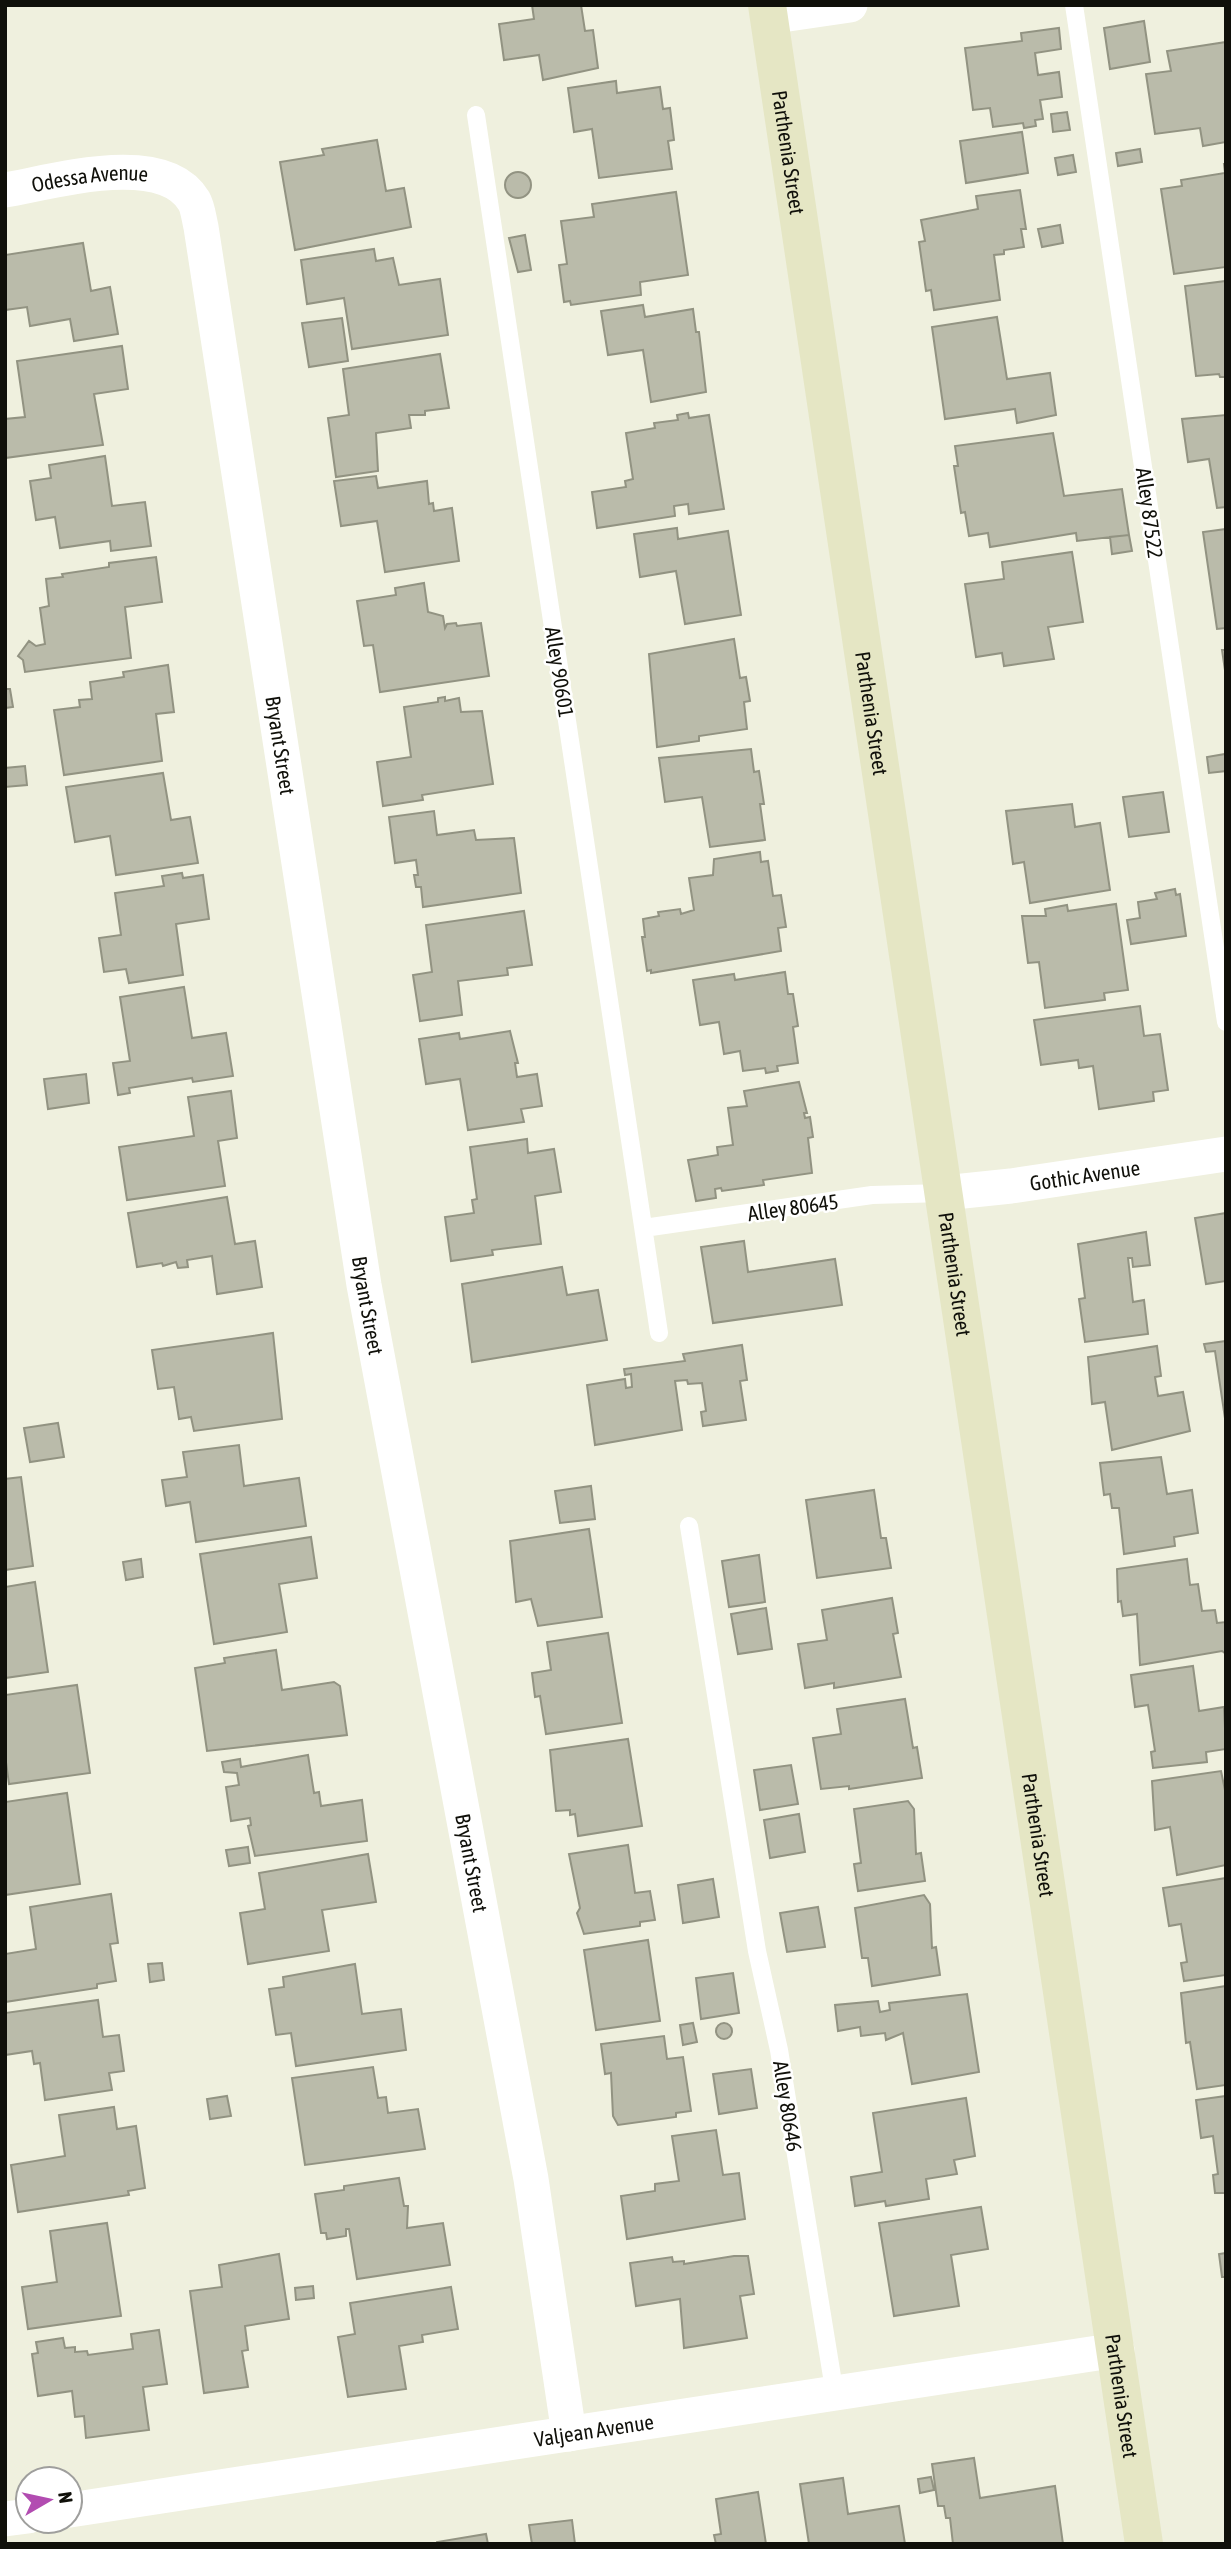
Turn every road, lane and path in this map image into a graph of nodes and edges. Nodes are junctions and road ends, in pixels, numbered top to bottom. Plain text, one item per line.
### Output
1 (850, 5) edge
2 (1074, 5) edge
3 (767, 11) edge
4 (476, 115) dead end
5 (173, 182) joint
6 (5, 190) edge
7 (1226, 1022) edge
8 (1226, 1154) edge
9 (944, 1193) junction
10 (643, 1228) junction
11 (659, 1333) dead end
12 (689, 1526) dead end
13 (1117, 2350) junction
14 (835, 2395) junction
15 (569, 2434) junction
16 (84, 2508) edge
17 (1144, 2544) edge

1 - 3 street
2 - 7 lane, Alley 87522
3 - 9 main road, Parthenia Street
4 - 10 lane, Alley 90601
5 - 6 street, Odessa Avenue
5 - 15 street, Bryant Street
8 - 9 street, Gothic Avenue
9 - 10 lane, Alley 80645
9 - 13 main road, Parthenia Street
10 - 11 lane, Alley 90601
12 - 14 lane, Alley 80646
13 - 14 street, Valjean Avenue
13 - 17 main road, Parthenia Street
14 - 15 street, Valjean Avenue
15 - 16 street, Valjean Avenue

